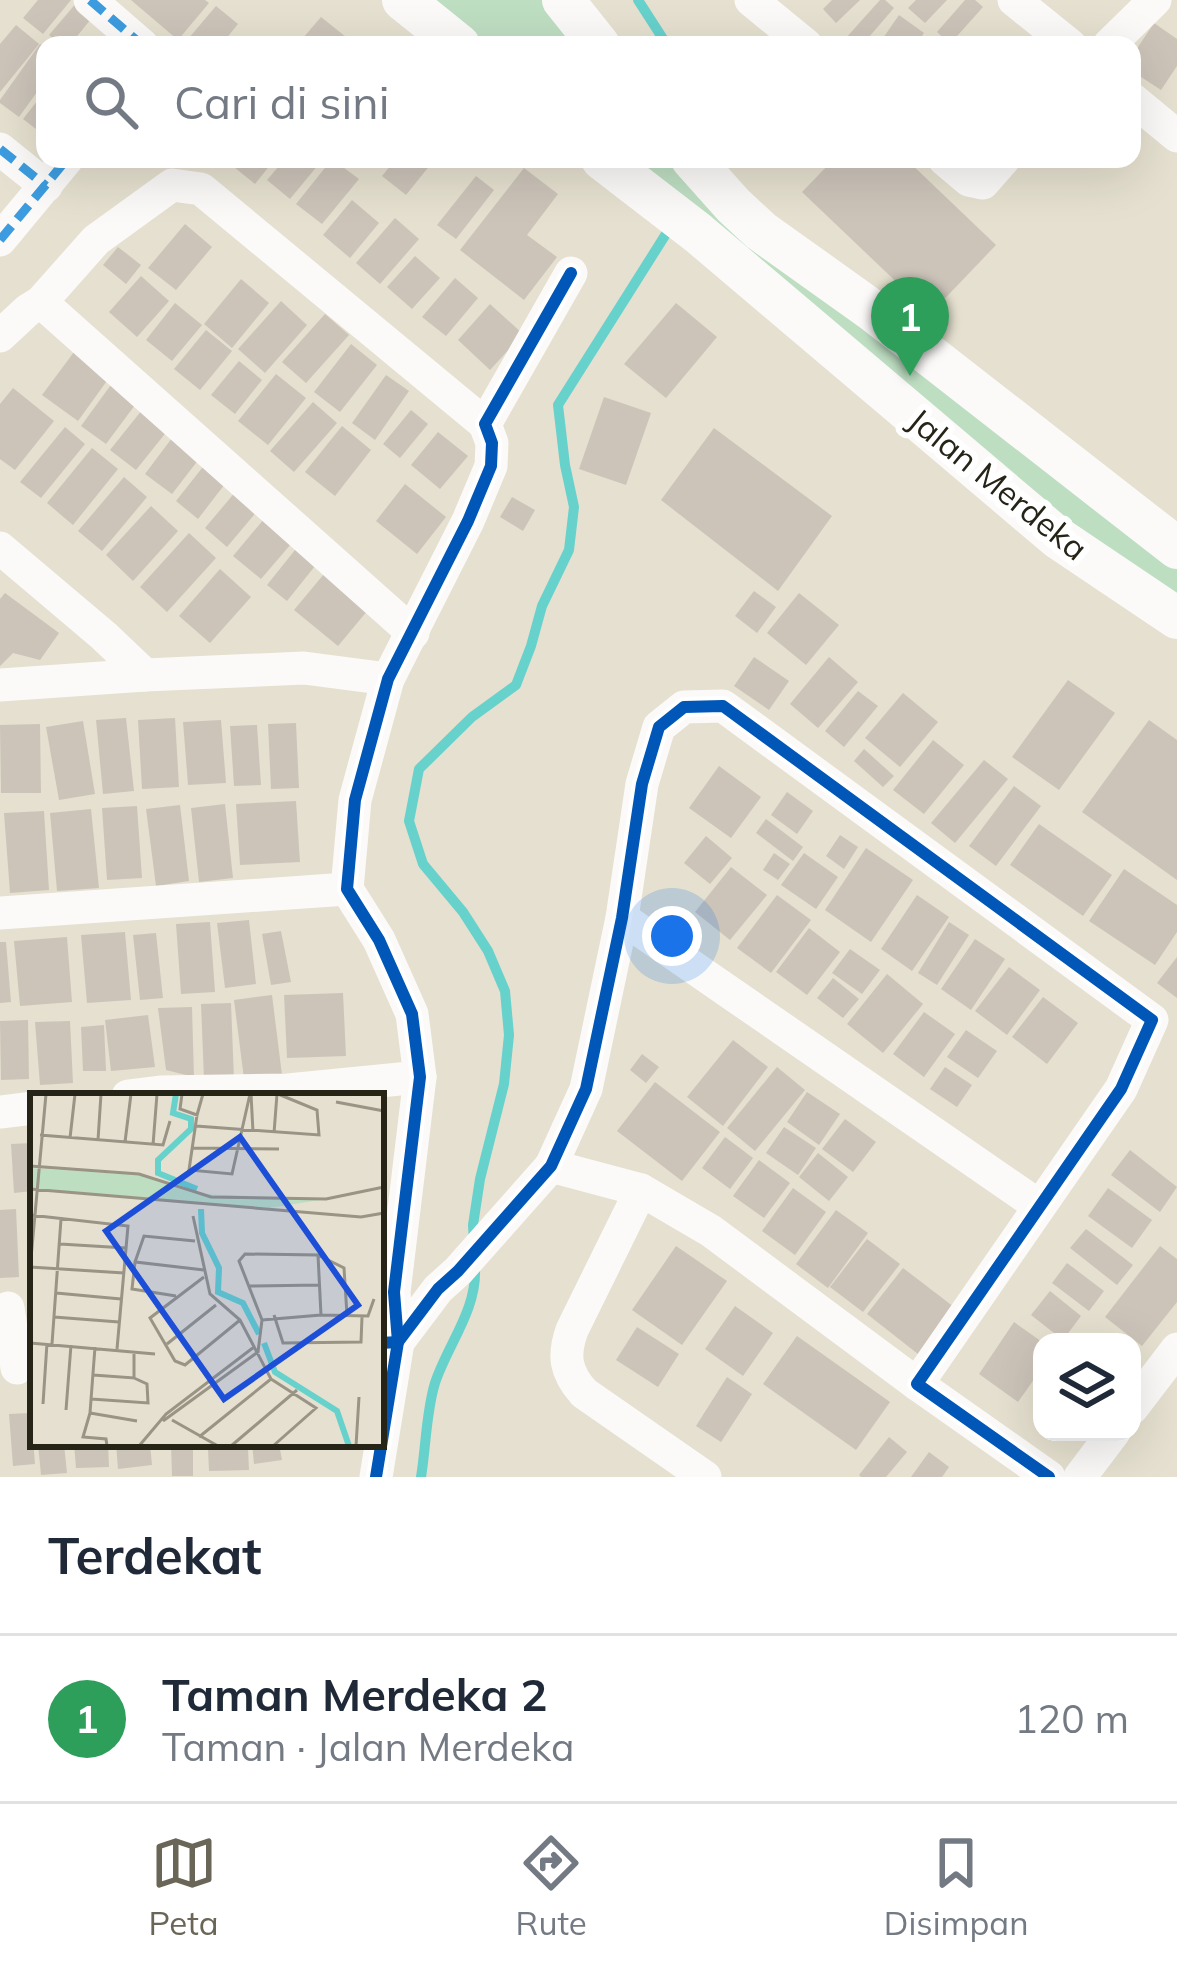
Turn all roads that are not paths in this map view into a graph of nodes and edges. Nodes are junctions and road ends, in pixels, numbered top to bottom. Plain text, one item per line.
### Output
1 (90, 0) edge
2 (403, 0) edge
3 (563, 0) edge
4 (751, 0) edge
5 (1014, 0) edge
6 (1155, 0) edge
7 (134, 36) edge
8 (448, 36) edge
9 (591, 36) edge
10 (795, 36) edge
11 (1059, 36) edge
12 (1118, 36) edge
13 (1141, 106) edge
14 (1177, 136) edge
15 (0, 149) edge
16 (61, 168) edge
17 (613, 168) edge
18 (700, 168) edge
19 (955, 168) edge
20 (996, 168) edge
21 (46, 186) junction
22 (0, 240) edge
23 (571, 273) dead end
24 (41, 302) junction
25 (0, 336) edge
26 (485, 424) junction
27 (1138, 518) junction
28 (0, 548) edge
29 (1177, 548) edge
30 (1106, 570) junction
31 (1177, 618) edge
32 (413, 633) junction
33 (146, 675) junction
34 (388, 679) junction
35 (0, 685) edge
36 (347, 890) junction
37 (0, 914) edge
38 (622, 918) junction
39 (1152, 1020) junction
40 (1177, 1045) edge
41 (420, 1077) junction
42 (152, 1093) edge
43 (30, 1108) edge
44 (0, 1112) edge
45 (540, 1177) junction
46 (641, 1190) junction
47 (1039, 1205) junction
48 (448, 1280) junction
49 (388, 1293) edge
50 (14, 1308) edge
51 (389, 1342) edge
52 (1177, 1348) edge
53 (17, 1368) edge
54 (917, 1384) junction
55 (384, 1394) edge
56 (1141, 1396) edge
57 (1107, 1441) edge
58 (379, 1447) edge
59 (376, 1477) edge
60 (706, 1477) edge
61 (1049, 1477) edge
62 (1081, 1477) edge

1 - 7 street
2 - 8 street
3 - 9 street
4 - 10 street
5 - 11 street
6 - 12 street
13 - 14 street
15 - 21 street
16 - 21 street
17 - 30 street, Jalan Merdeka
18 - 27 street, Jalan Merdeka
19 - 20 street
21 - 22 street
23 - 26 street
24 - 25 street
24 - 26 street
24 - 32 street
26 - 32 street
27 - 29 street, Jalan Merdeka
27 - 30 street
28 - 33 street
30 - 31 street, Jalan Merdeka
32 - 34 street
33 - 34 street
33 - 35 street
34 - 36 street
36 - 37 street
36 - 41 street
38 - 39 street
38 - 45 street
38 - 47 street
39 - 40 street
39 - 47 street
41 - 42 street
41 - 49 street
43 - 44 street
45 - 46 street
45 - 48 street
46 - 54 street
46 - 60 street
47 - 54 street
48 - 49 street
48 - 51 street
49 - 51 street
50 - 53 street
51 - 55 street
52 - 56 street
54 - 61 street
57 - 62 street
58 - 59 street

